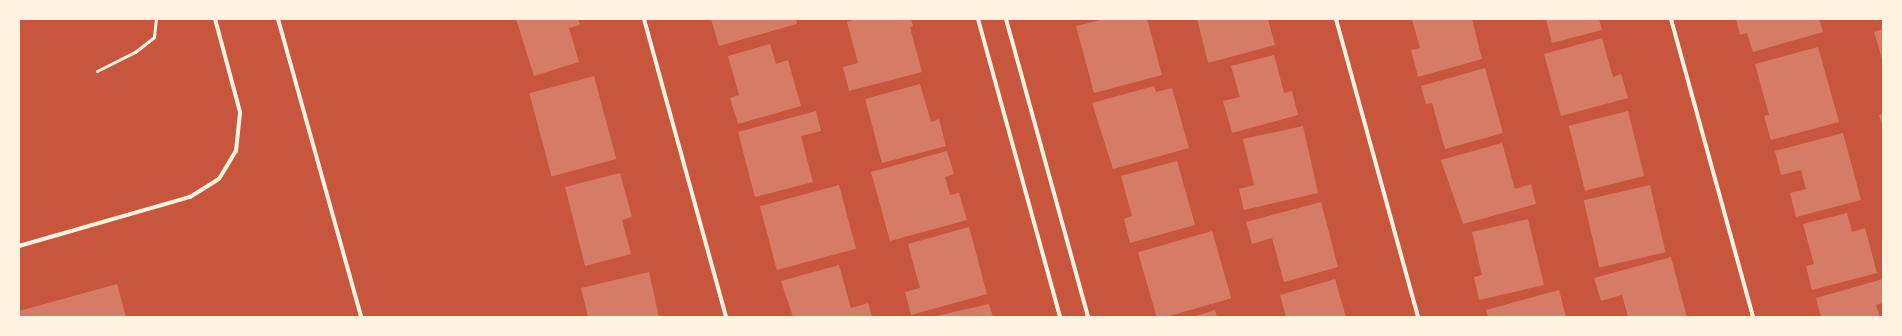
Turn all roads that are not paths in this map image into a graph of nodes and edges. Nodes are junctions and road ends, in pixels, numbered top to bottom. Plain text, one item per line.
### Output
1 (156, 19) edge
2 (215, 19) edge
3 (278, 19) edge
4 (644, 19) edge
5 (978, 19) edge
6 (1006, 19) edge
7 (1336, 19) edge
8 (1671, 19) edge
9 (97, 71) dead end
10 (19, 246) edge
11 (361, 317) edge
12 (726, 317) edge
13 (1060, 317) edge
14 (1088, 317) edge
15 (1418, 317) edge
16 (1753, 317) edge

1 - 9 lane
2 - 10 street
3 - 11 street
4 - 12 street
5 - 13 street
6 - 14 street
7 - 15 street
8 - 16 street

